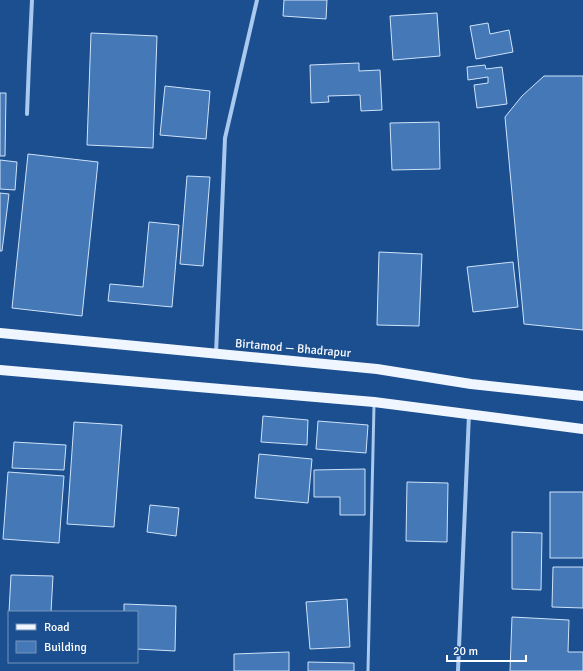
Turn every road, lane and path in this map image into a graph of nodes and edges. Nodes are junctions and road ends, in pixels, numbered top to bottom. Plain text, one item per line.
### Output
1 (32, 0) edge
2 (258, 0) edge
3 (27, 114) dead end
4 (0, 334) edge
5 (216, 354) junction
6 (0, 370) edge
7 (583, 396) edge
8 (374, 402) junction
9 (469, 414) junction
10 (583, 429) edge
11 (368, 671) edge
12 (458, 671) edge

1 - 3 street
2 - 5 street
4 - 5 main road, Birtamod — Bhadrapur
5 - 7 main road, Birtamod — Bhadrapur
6 - 8 main road
8 - 9 main road
8 - 11 lane
9 - 10 main road
9 - 12 street

